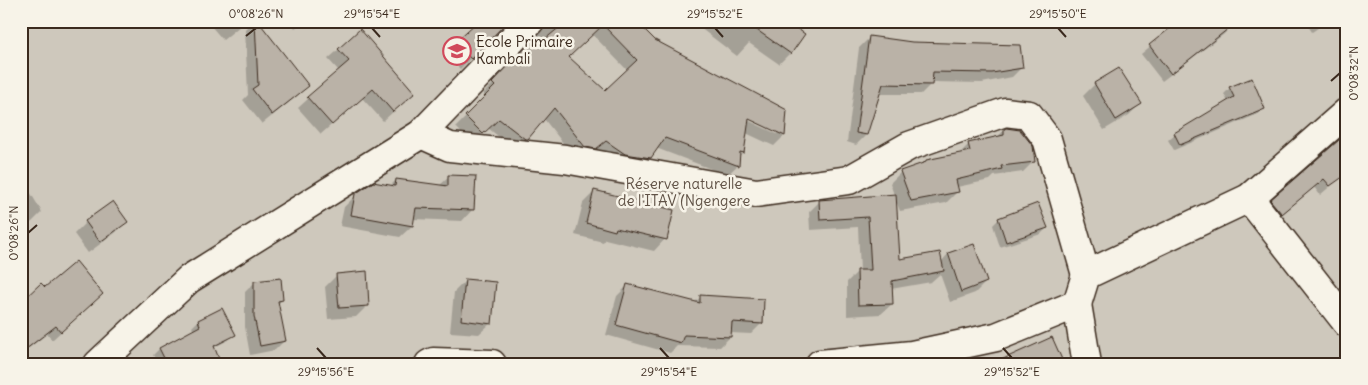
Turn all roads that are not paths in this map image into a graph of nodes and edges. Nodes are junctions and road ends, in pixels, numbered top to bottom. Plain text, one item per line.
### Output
1 (530, 21) edge
2 (1347, 112) edge
3 (421, 134) junction
4 (1249, 198) junction
5 (1086, 275) junction
6 (1077, 304) junction
7 (1347, 323) edge
8 (98, 364) edge
9 (429, 364) edge
10 (492, 364) edge
11 (820, 364) edge
12 (1087, 364) edge

1 - 3 street
2 - 4 street
3 - 5 street
3 - 8 street
4 - 5 street
4 - 7 street
5 - 6 street
6 - 11 street
6 - 12 street
9 - 10 street

